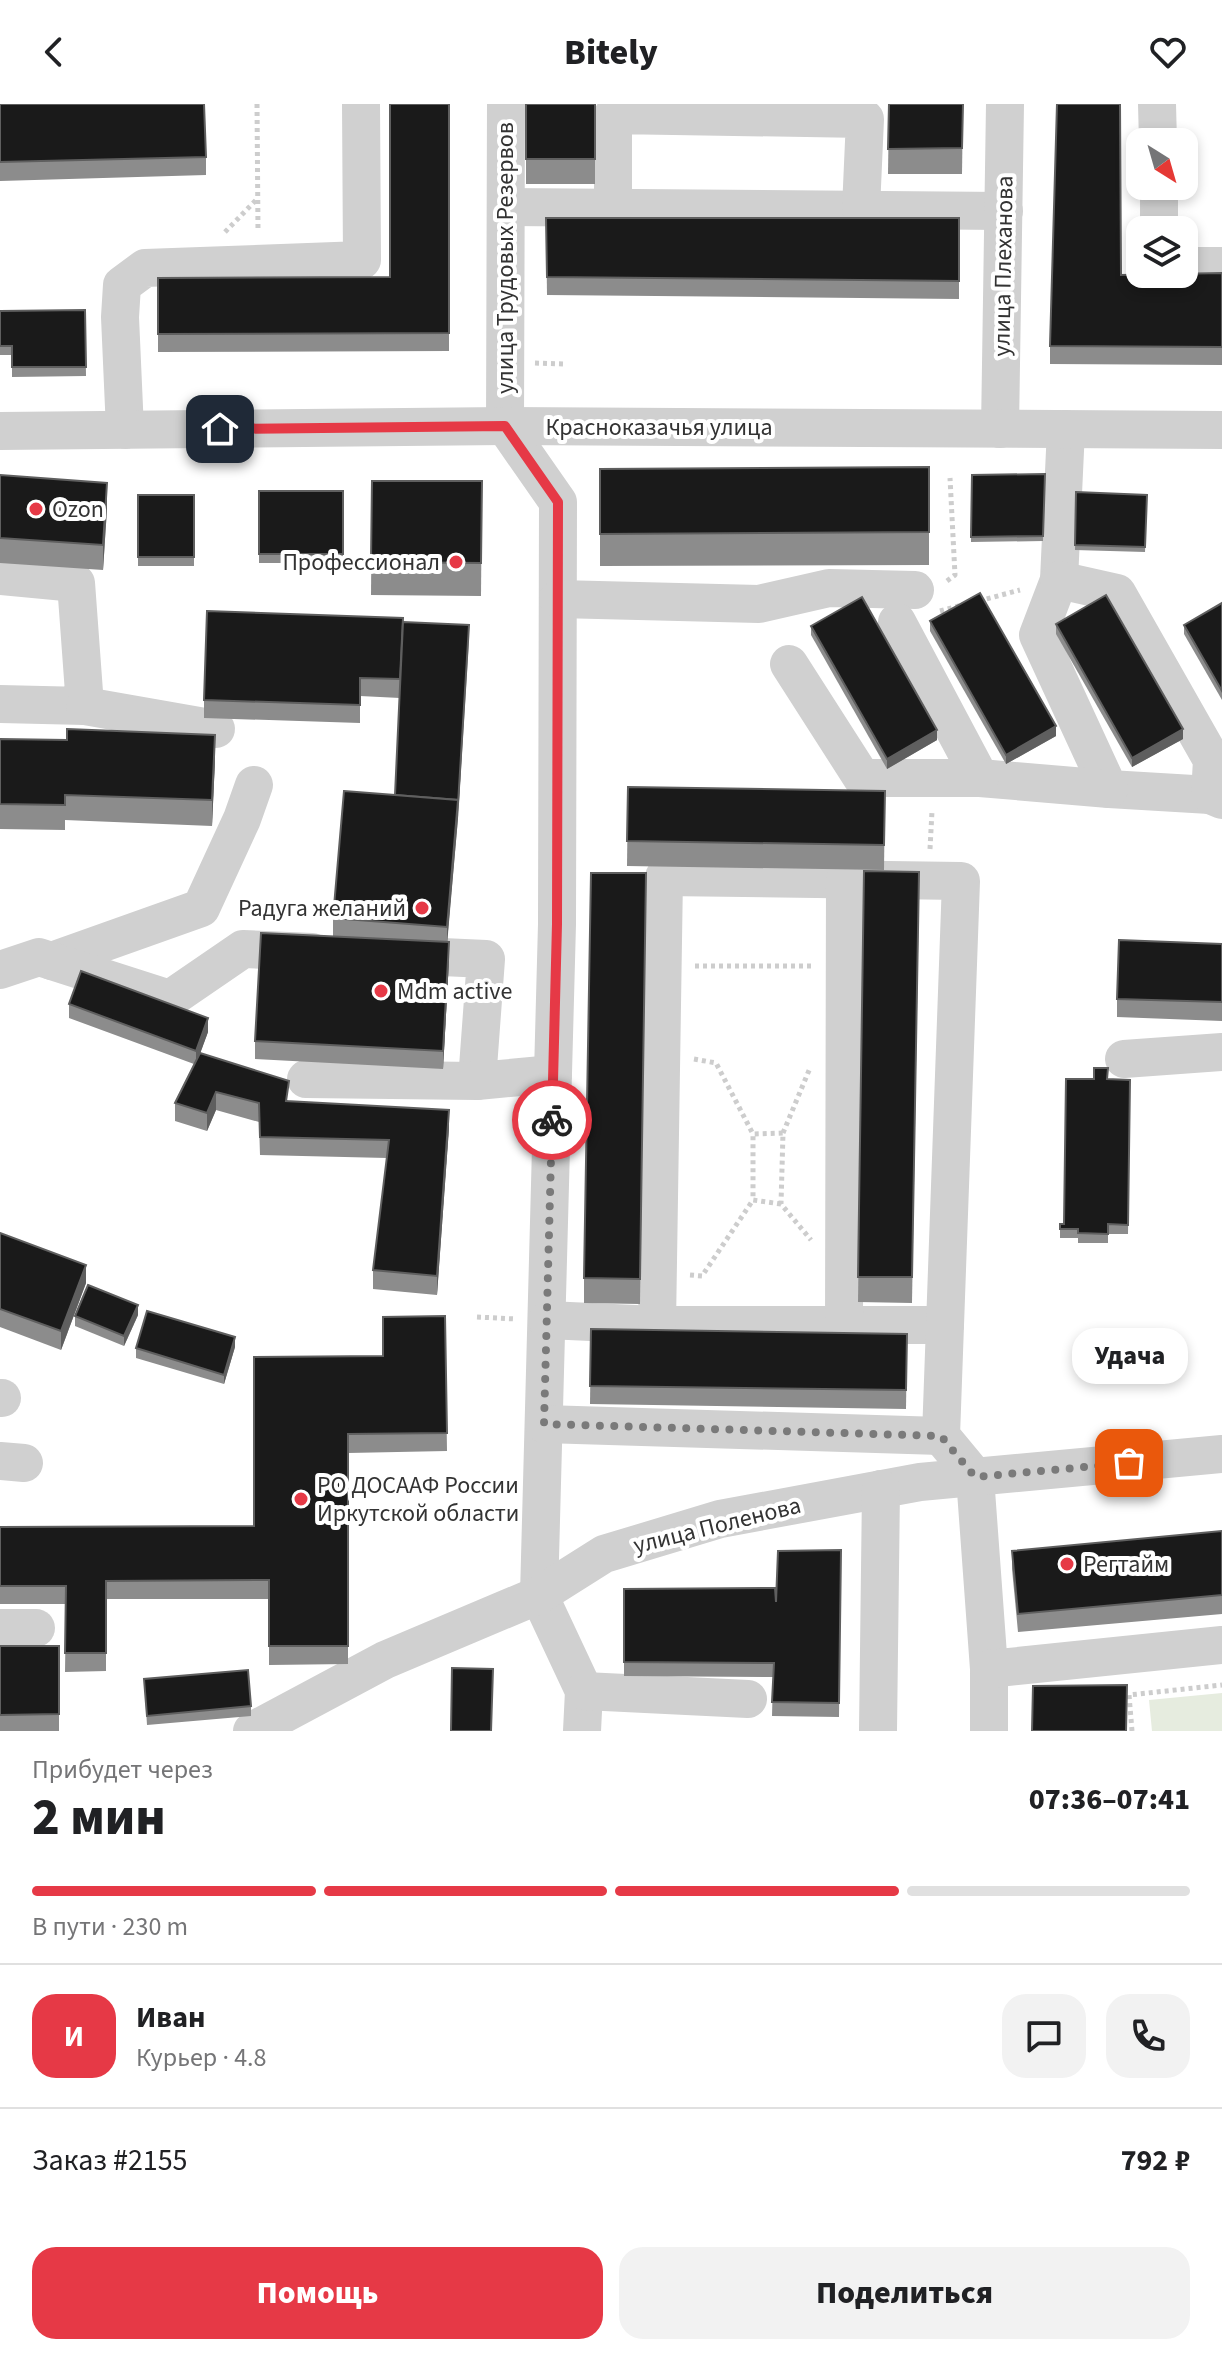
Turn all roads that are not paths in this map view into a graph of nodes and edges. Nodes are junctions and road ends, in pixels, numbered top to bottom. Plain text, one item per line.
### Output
1 (361, 104) edge
2 (506, 104) edge
3 (1005, 104) edge
4 (1157, 104) edge
5 (1158, 128) edge
6 (506, 207) junction
7 (861, 209) junction
8 (613, 210) junction
9 (1004, 211) junction
10 (1198, 266) edge
11 (1222, 266) edge
12 (505, 426) junction
13 (1000, 429) junction
14 (1066, 429) junction
15 (125, 430) junction
16 (1222, 430) edge
17 (0, 431) edge
18 (0, 576) edge
19 (1059, 580) junction
20 (558, 599) junction
21 (789, 664) dead end
22 (0, 704) edge
23 (85, 706) junction
24 (216, 729) edge
25 (980, 778) junction
26 (254, 785) dead end
27 (1109, 789) junction
28 (1216, 798) edge
29 (845, 879) junction
30 (52, 961) junction
31 (0, 970) edge
32 (1222, 1052) edge
33 (1124, 1059) dead end
34 (553, 1074) junction
35 (306, 1079) dead end
36 (477, 1081) junction
37 (547, 1320) junction
38 (657, 1325) junction
39 (945, 1325) junction
40 (844, 1327) junction
41 (544, 1424) junction
42 (941, 1436) junction
43 (1222, 1454) edge
44 (975, 1477) junction
45 (881, 1489) junction
46 (539, 1595) junction
47 (1222, 1645) edge
48 (989, 1669) junction
49 (584, 1691) junction
50 (748, 1699) dead end
51 (252, 1731) edge
52 (582, 1731) edge
53 (878, 1731) edge
54 (989, 1731) edge

1 - 15 street
2 - 6 street, улица Трудовых Резервов
3 - 9 street, улица Плеханова
4 - 5 street
6 - 8 street
6 - 12 street, улица Трудовых Резервов
7 - 8 street
7 - 8 street
7 - 9 street
9 - 13 street, улица Плеханова
10 - 11 street
12 - 13 street, Красноказачья улица
12 - 15 street, Красноказачья улица
12 - 20 street, улица Трудовых Резервов
13 - 14 street, Красноказачья улица
14 - 16 street, Красноказачья улица
14 - 19 street
15 - 17 street, Красноказачья улица
18 - 23 street
19 - 27 street
19 - 28 street
20 - 25 street
20 - 34 street, улица Трудовых Резервов
21 - 25 street
22 - 23 street
23 - 24 street
25 - 27 street
26 - 30 street
27 - 28 street
29 - 38 street
29 - 39 street
29 - 40 street
30 - 31 street
30 - 36 street
32 - 33 street
34 - 36 street
34 - 37 street, улица Трудовых Резервов
35 - 36 street
37 - 38 street
37 - 41 street, улица Трудовых Резервов
38 - 40 street
39 - 40 street
39 - 42 street
41 - 42 street
41 - 46 street, улица Трудовых Резервов
42 - 44 street
43 - 44 street, улица Поленова
44 - 45 street, улица Поленова
44 - 48 street
45 - 46 street, улица Поленова
45 - 53 street
46 - 49 street
46 - 51 street, улица Поленова
47 - 48 street
48 - 54 street
49 - 50 street
49 - 52 street

